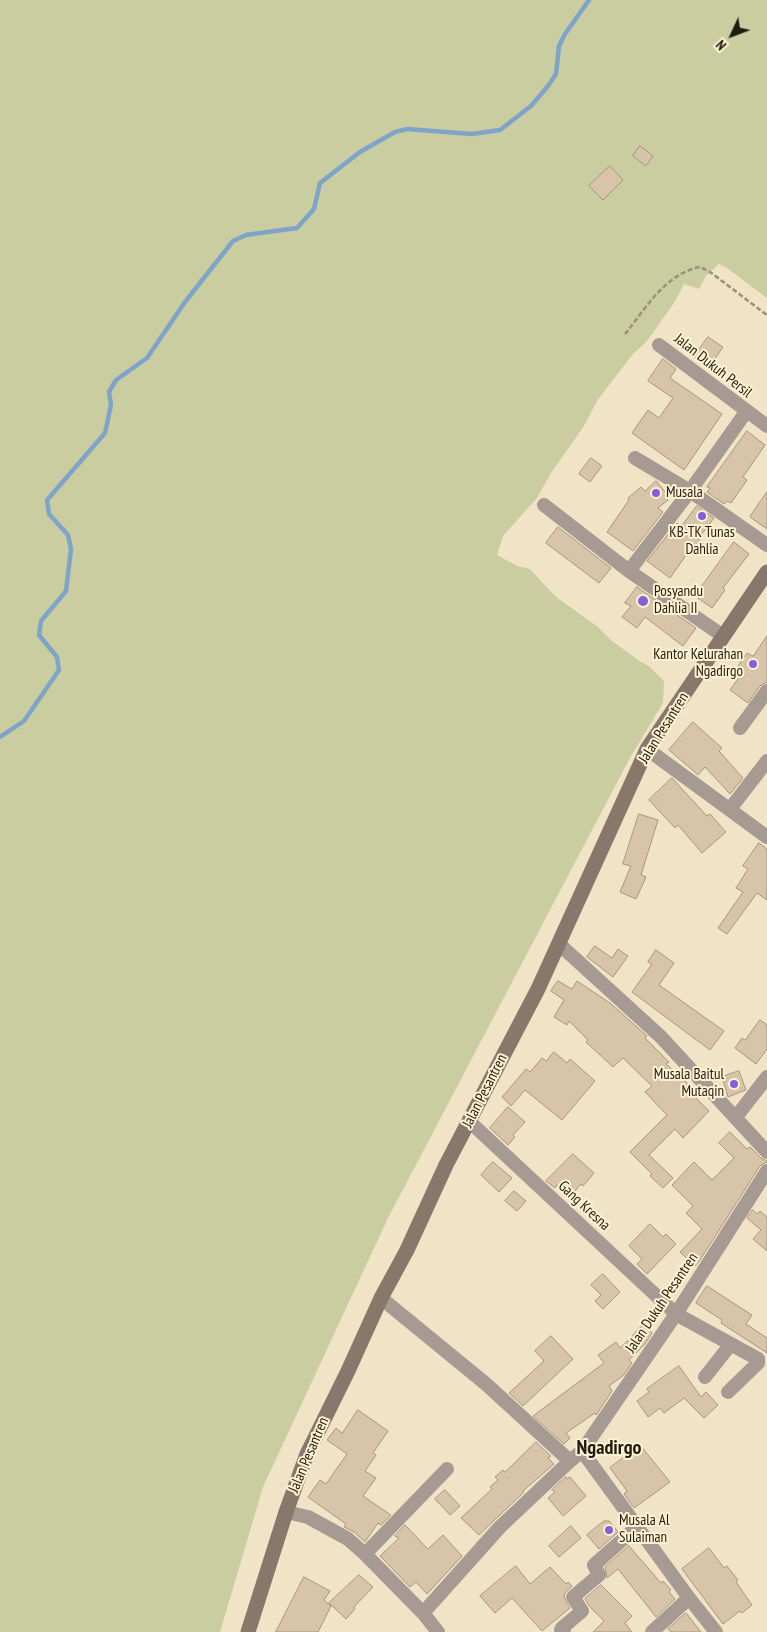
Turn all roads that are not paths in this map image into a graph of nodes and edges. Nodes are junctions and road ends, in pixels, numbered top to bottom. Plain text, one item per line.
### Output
1 (659, 345) dead end
2 (746, 412) junction
3 (767, 426) edge
4 (635, 458) dead end
5 (690, 491) junction
6 (544, 505) dead end
7 (767, 545) edge
8 (629, 571) junction
9 (767, 572) edge
10 (723, 636) junction
11 (767, 691) edge
12 (740, 728) dead end
13 (647, 749) junction
14 (767, 761) edge
15 (730, 809) junction
16 (767, 837) edge
17 (559, 944) junction
18 (767, 1077) edge
19 (736, 1117) junction
20 (470, 1122) junction
21 (767, 1152) edge
22 (767, 1171) edge
23 (381, 1298) junction
24 (676, 1314) junction
25 (731, 1344) junction
26 (705, 1377) dead end
27 (728, 1392) dead end
28 (582, 1451) junction
29 (570, 1461) junction
30 (447, 1469) dead end
31 (286, 1512) junction
32 (637, 1527) junction
33 (365, 1554) junction
34 (689, 1598) junction
35 (422, 1613) junction
36 (248, 1632) edge
37 (438, 1632) edge
38 (564, 1632) edge
39 (652, 1632) edge
40 (716, 1632) edge

1 - 2 street, Jalan Dukuh Persil
2 - 3 street, Jalan Dukuh Persil
2 - 5 street, Jalan Dukuh Persil
4 - 5 street
5 - 7 street
5 - 8 street, Jalan Dukuh Persil
6 - 8 street
8 - 10 street
9 - 10 main road, Jalan Pesantren
10 - 13 main road, Jalan Pesantren
11 - 12 street
13 - 15 street
13 - 17 main road, Jalan Pesantren
14 - 15 street
15 - 16 street
17 - 19 street
17 - 20 main road, Jalan Pesantren
18 - 19 street
19 - 21 street
20 - 23 main road, Jalan Pesantren
20 - 24 street, Gang Kresna
22 - 24 street, Jalan Dukuh Pesantren
23 - 29 street
23 - 31 main road, Jalan Pesantren
24 - 25 street, Gang Kresna
24 - 28 street, Jalan Dukuh Pesantren
25 - 26 street
25 - 27 street, Gang Kresna
28 - 29 street, Jalan Dukuh Pesantren
28 - 32 street
29 - 35 street, Jalan Dukuh Pesantren
30 - 33 street
31 - 33 street
31 - 36 main road, Jalan Pesantren
32 - 34 street
32 - 38 street
33 - 35 street
34 - 39 street
34 - 40 street
35 - 37 street

